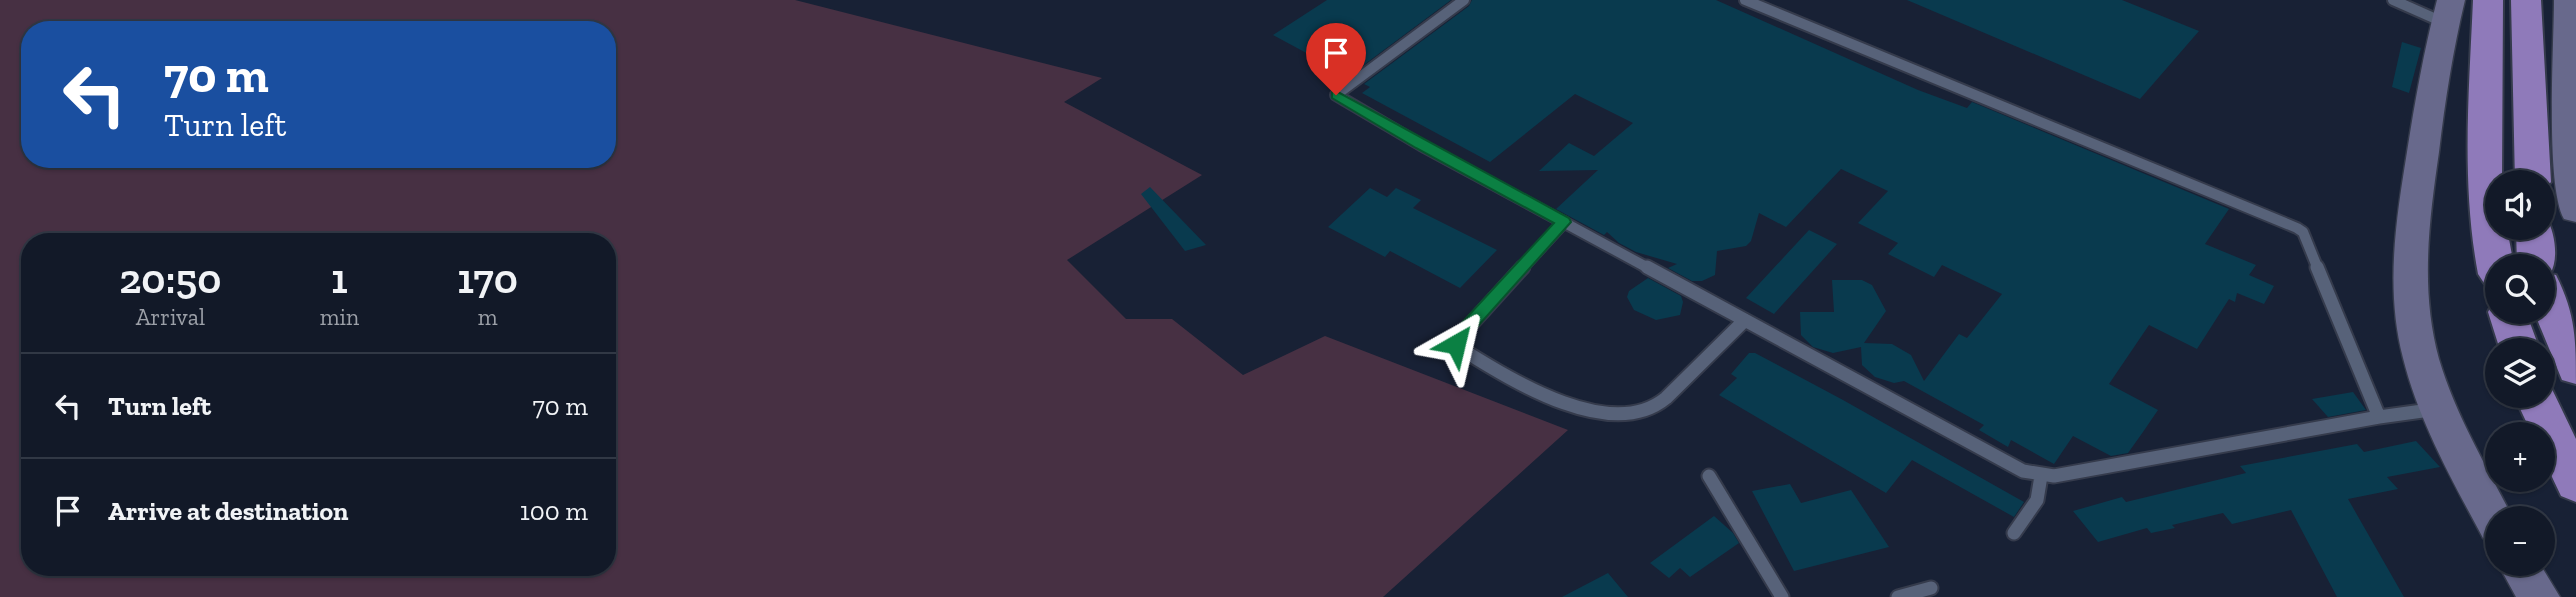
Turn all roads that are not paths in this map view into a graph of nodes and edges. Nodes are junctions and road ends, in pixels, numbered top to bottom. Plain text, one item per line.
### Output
1 (1464, 0) edge
2 (1745, 0) edge
3 (2393, 0) edge
4 (2488, 0) edge
5 (2526, 0) edge
6 (2568, 0) edge
7 (2448, 12) edge
8 (2533, 170) edge
9 (2576, 211) edge
10 (1564, 222) junction
11 (2492, 254) edge
12 (2555, 316) edge
13 (1745, 320) junction
14 (2576, 369) edge
15 (2541, 408) edge
16 (2437, 409) junction
17 (2379, 417) junction
18 (1709, 476) dead end
19 (2041, 476) junction
20 (2576, 484) edge
21 (2487, 506) edge
22 (2014, 533) dead end
23 (2526, 576) edge
24 (1931, 588) dead end
25 (1782, 597) edge
26 (1898, 597) edge
27 (2539, 597) edge

1 - 10 lane
2 - 17 lane
3 - 7 lane
4 - 11 highway
5 - 8 highway
6 - 9 street
7 - 16 street
10 - 13 lane
10 - 13 lane
12 - 14 highway
13 - 19 lane
15 - 20 highway
16 - 17 lane
16 - 21 street
17 - 19 lane
18 - 25 lane
19 - 22 lane
23 - 27 street
24 - 26 lane

